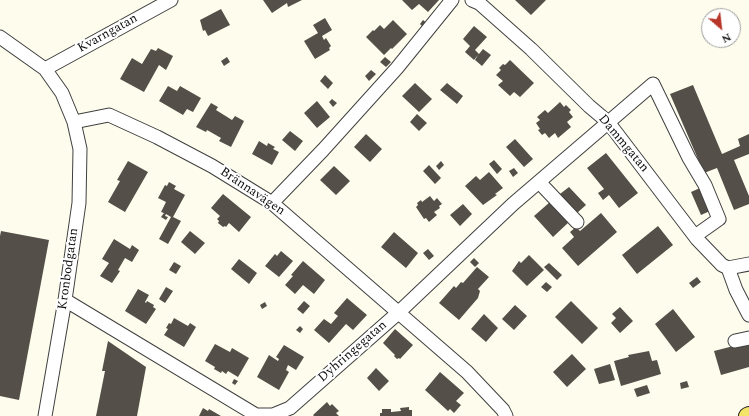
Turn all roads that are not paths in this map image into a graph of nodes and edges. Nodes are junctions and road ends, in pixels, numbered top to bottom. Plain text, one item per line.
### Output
1 (171, 0) edge
2 (452, 0) edge
3 (472, 0) edge
4 (0, 37) edge
5 (45, 69) junction
6 (74, 122) junction
7 (608, 122) junction
8 (539, 182) junction
9 (272, 202) junction
10 (577, 222) dead end
11 (695, 236) junction
12 (749, 264) edge
13 (728, 268) junction
14 (65, 300) junction
15 (398, 313) junction
16 (749, 315) edge
17 (749, 338) edge
18 (735, 341) dead end
19 (45, 416) edge
20 (506, 416) edge

1 - 5 street, Kvarngatan
2 - 9 street
3 - 7 street, Dammgatan
4 - 5 street
5 - 6 street
6 - 9 street, Brännavägen
6 - 14 street, Kronbodgatan
7 - 8 street, Dyhringegatan
7 - 11 street, Dammgatan
7 - 11 street, Dyhringegatan
8 - 10 street
8 - 15 street, Dyhringegatan
9 - 15 street, Brännavägen
11 - 13 street, Dammgatan
12 - 13 street
13 - 16 street
14 - 15 street, Dyhringegatan
14 - 19 street, Kronbodgatan
15 - 20 street, Brännavägen
17 - 18 street

